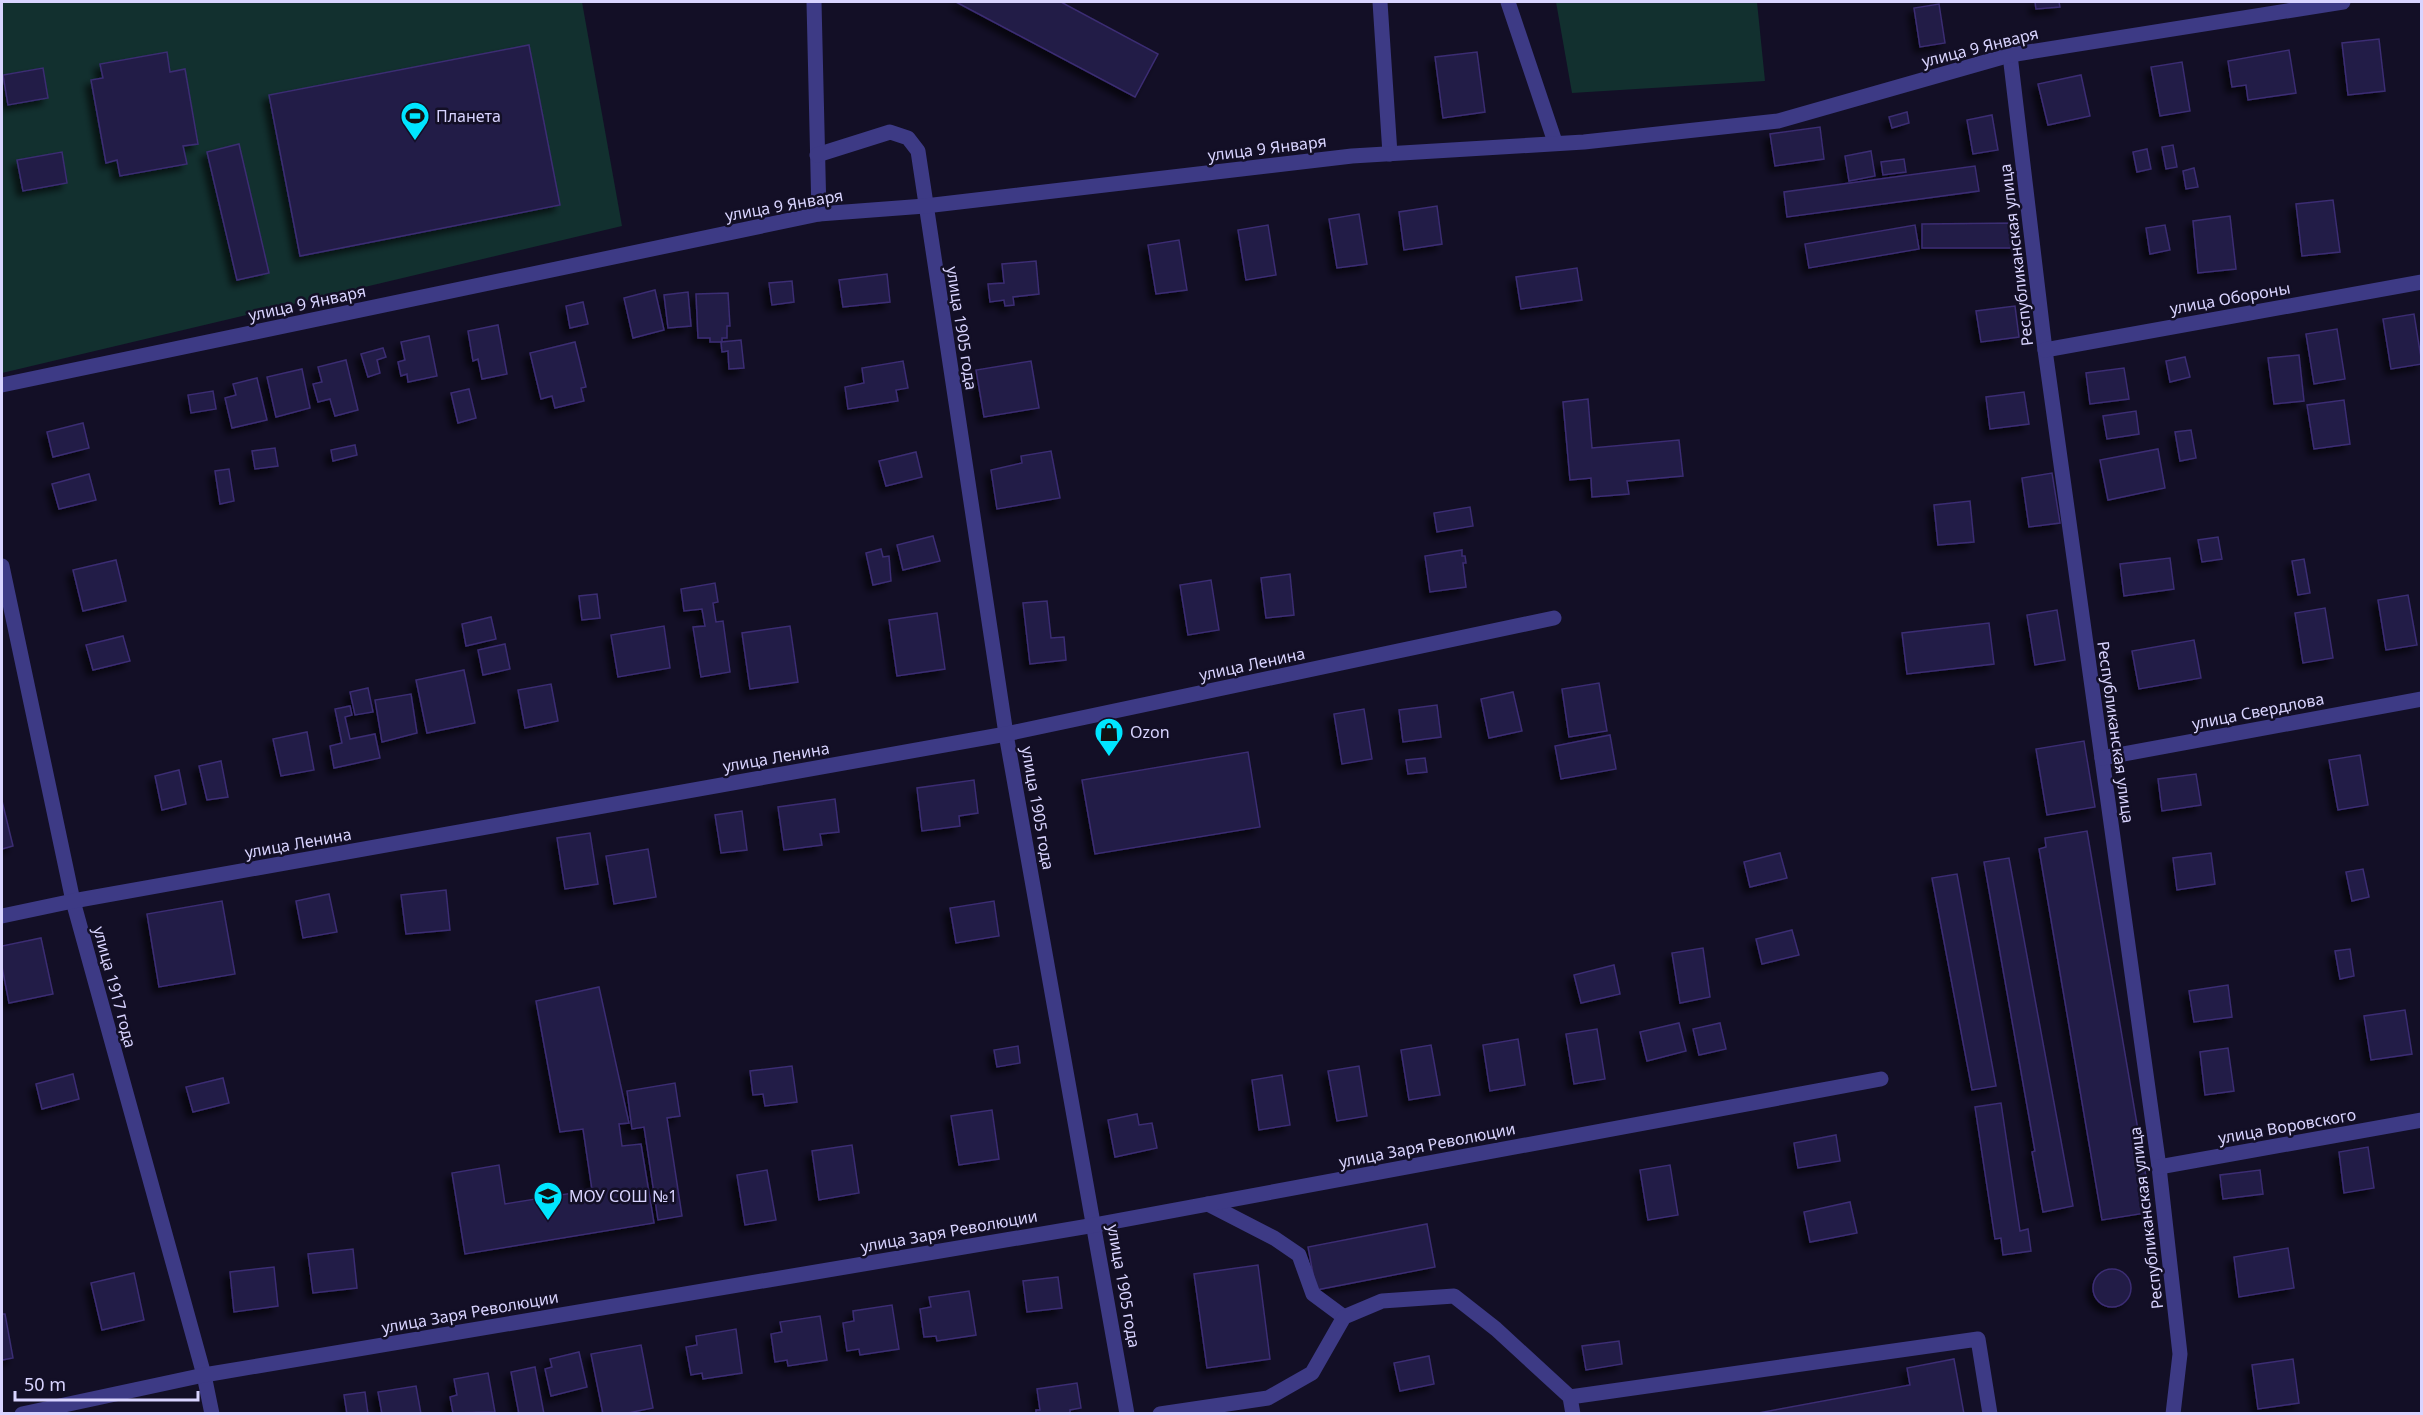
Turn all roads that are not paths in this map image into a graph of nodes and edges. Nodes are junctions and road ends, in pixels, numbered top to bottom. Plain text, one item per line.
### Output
1 (814, 2) edge
2 (1380, 2) edge
3 (1509, 2) edge
4 (2343, 2) edge
5 (2010, 55) junction
6 (1555, 142) junction
7 (1390, 154) junction
8 (817, 155) junction
9 (925, 206) junction
10 (819, 214) junction
11 (2421, 282) edge
12 (2045, 350) junction
13 (2, 385) edge
14 (2, 566) edge
15 (1554, 618) dead end
16 (2421, 699) edge
17 (1006, 734) junction
18 (2102, 758) junction
19 (73, 901) junction
20 (2, 916) edge
21 (1881, 1079) dead end
22 (2421, 1120) edge
23 (2159, 1167) junction
24 (1208, 1204) junction
25 (1095, 1225) junction
26 (1344, 1317) junction
27 (204, 1375) junction
28 (1570, 1397) junction
29 (22, 1413) edge
30 (212, 1413) edge
31 (1127, 1413) edge
32 (1160, 1413) edge
33 (1573, 1413) edge
34 (1990, 1413) edge
35 (2173, 1413) edge

1 - 8 street
2 - 7 street
3 - 6 street
4 - 5 street, улица 9 Января
5 - 6 street, улица 9 Января
5 - 12 street, Республиканская улица
6 - 7 street, улица 9 Января
7 - 9 street, улица 9 Января
8 - 9 street, улица 1905 года
8 - 10 street
9 - 10 street, улица 9 Января
9 - 17 street, улица 1905 года
10 - 13 street, улица 9 Января
11 - 12 street, улица Обороны
12 - 18 street, Республиканская улица
14 - 19 street, улица 1917 года
15 - 17 street, улица Ленина
16 - 18 street, улица Свердлова
17 - 19 street, улица Ленина
17 - 25 street, улица 1905 года
18 - 23 street, Республиканская улица
19 - 20 street, улица Ленина
19 - 27 street, улица 1917 года
21 - 24 street, улица Заря Революции
22 - 23 street, улица Воровского
23 - 35 street, Республиканская улица
24 - 25 street, улица Заря Революции
24 - 26 street
25 - 27 street, улица Заря Революции
25 - 31 street, улица 1905 года
26 - 28 street
26 - 32 street
27 - 29 street, улица Заря Революции
27 - 30 street, улица 1917 года
28 - 33 street
28 - 34 street

